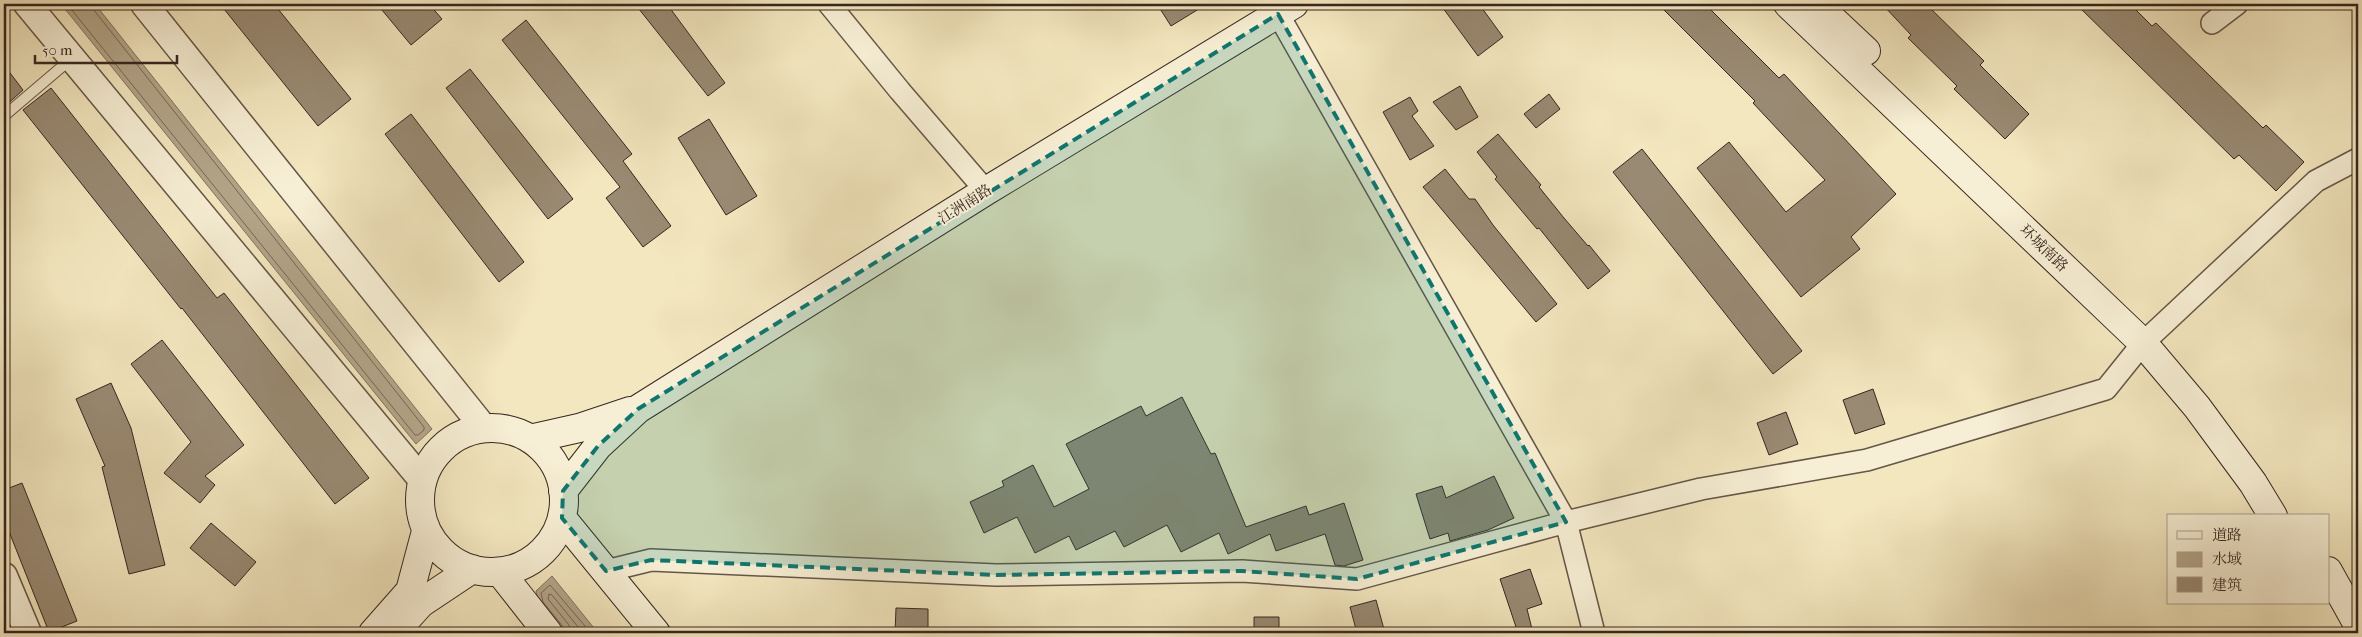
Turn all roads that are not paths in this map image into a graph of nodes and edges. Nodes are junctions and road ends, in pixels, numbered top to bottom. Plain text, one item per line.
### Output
1 (27, 4) edge
2 (144, 4) edge
3 (829, 4) edge
4 (1788, 4) edge
5 (1816, 4) edge
6 (2237, 4) edge
7 (1286, 9) edge
8 (2212, 23) dead end
9 (71, 59) junction
10 (4, 116) edge
11 (2358, 159) edge
12 (986, 191) junction
13 (2149, 337) junction
14 (638, 408) junction
15 (484, 428) junction
16 (530, 439) junction
17 (422, 480) junction
18 (562, 505) junction
19 (2272, 514) edge
20 (2293, 514) edge
21 (1566, 522) junction
22 (426, 530) junction
23 (472, 570) junction
24 (606, 570) junction
25 (500, 572) junction
26 (2330, 575) edge
27 (4, 576) edge
28 (2328, 604) edge
29 (2358, 625) edge
30 (28, 633) edge
31 (373, 633) edge
32 (393, 633) edge
33 (548, 633) edge
34 (656, 633) edge
35 (1594, 633) edge
36 (2344, 633) edge

1 - 9 street
2 - 15 street
3 - 12 street
4 - 13 main road, 环城南路
5 - 13 main road, 环城南路
6 - 8 street
7 - 12 main road, 江洲南路
7 - 21 street
9 - 10 lane
9 - 17 street
11 - 13 street
12 - 14 main road, 江洲南路
13 - 19 main road, 环城南路
13 - 20 main road, 环城南路
13 - 21 street
14 - 16 main road
14 - 18 main road
15 - 16 main road
15 - 17 main road
16 - 18 main road
17 - 22 main road
18 - 24 main road
18 - 25 main road
21 - 24 street
21 - 35 street
22 - 23 main road
22 - 31 main road
23 - 25 main road
23 - 32 main road
24 - 34 main road
25 - 33 main road
26 - 29 main road
27 - 30 street
28 - 36 main road

